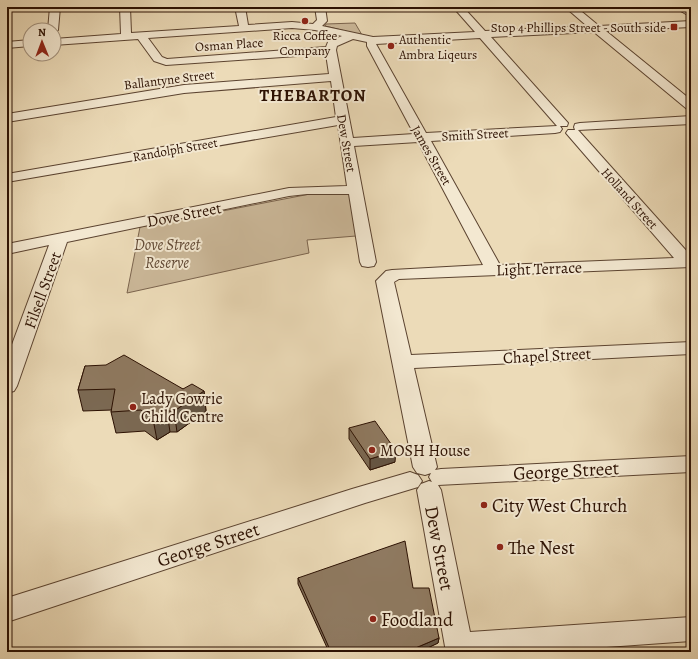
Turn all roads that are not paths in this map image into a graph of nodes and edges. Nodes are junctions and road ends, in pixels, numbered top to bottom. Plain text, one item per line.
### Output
1 (56, 7) edge
2 (125, 7) edge
3 (240, 7) edge
4 (320, 7) edge
5 (458, 7) edge
6 (570, 7) edge
7 (679, 7) edge
8 (691, 14) edge
9 (54, 22) edge
10 (691, 24) edge
11 (315, 27) junction
12 (244, 28) junction
13 (597, 29) junction
14 (329, 33) junction
15 (484, 34) junction
16 (141, 36) junction
17 (351, 36) junction
18 (126, 37) junction
19 (373, 40) junction
20 (62, 41) edge
21 (22, 44) edge
22 (7, 45) edge
23 (332, 46) junction
24 (335, 77) junction
25 (691, 106) edge
26 (7, 118) edge
27 (343, 120) junction
28 (691, 120) edge
29 (567, 128) junction
30 (421, 137) junction
31 (347, 142) junction
32 (7, 178) edge
33 (355, 187) junction
34 (60, 238) junction
35 (7, 249) edge
36 (368, 262) dead end
37 (689, 262) edge
38 (494, 270) junction
39 (388, 278) joint
40 (691, 348) edge
41 (402, 362) junction
42 (7, 386) edge
43 (691, 464) edge
44 (427, 479) junction
45 (7, 610) edge
46 (691, 629) edge
47 (459, 649) edge

1 - 9 street
2 - 18 street
3 - 12 street
4 - 11 street
5 - 15 street, Holland Street
6 - 13 street
7 - 8 street
10 - 13 street
11 - 12 street
11 - 14 street
12 - 16 street
13 - 15 street
13 - 25 street
14 - 17 street
14 - 23 street
15 - 19 street
15 - 29 street, Holland Street
16 - 18 street
16 - 23 street, Osman Place
17 - 19 street
17 - 23 street
18 - 20 street
19 - 30 street, James Street
21 - 22 street
23 - 24 street, Dew Street
24 - 26 street, Ballantyne Street
24 - 27 street, Dew Street
27 - 31 street, Dew Street
27 - 32 street, Randolph Street
28 - 29 street, Smith Street
29 - 30 street, Smith Street
29 - 37 street, Holland Street
30 - 31 street, Smith Street
30 - 38 street, James Street
31 - 33 street, Dew Street
33 - 34 street, Dove Street
33 - 36 street, Dew Street
34 - 35 street, Dove Street
34 - 42 street, Filsell Street
37 - 38 street, Light Terrace
38 - 39 street, Light Terrace
39 - 41 street, Dew Street
40 - 41 street, Chapel Street
41 - 44 street, Dew Street
43 - 44 street, George Street
44 - 45 street, George Street
44 - 47 street, Dew Street
46 - 47 street

